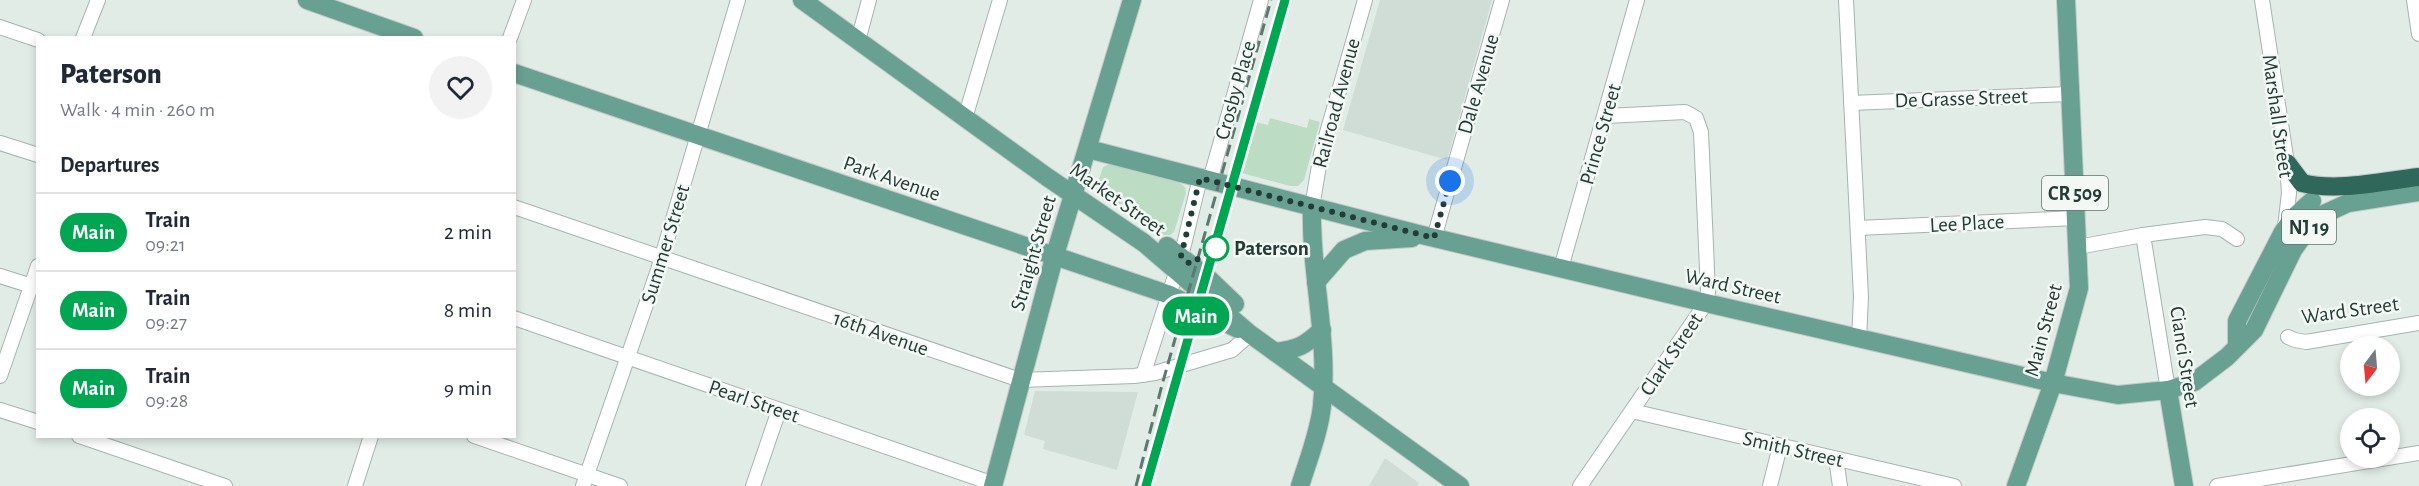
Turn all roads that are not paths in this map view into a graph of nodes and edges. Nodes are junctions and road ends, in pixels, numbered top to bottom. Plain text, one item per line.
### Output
1 (98, 0) edge
2 (307, 0) edge
3 (524, 0) edge
4 (738, 0) edge
5 (802, 0) edge
6 (869, 0) edge
7 (1000, 0) edge
8 (1132, 0) edge
9 (1261, 0) edge
10 (1365, 0) edge
11 (1502, 0) edge
12 (1637, 0) edge
13 (1846, 0) edge
14 (2066, 0) edge
15 (2262, 0) edge
16 (2414, 0) edge
17 (0, 27) edge
18 (2419, 34) edge
19 (84, 36) edge
20 (408, 36) edge
21 (511, 36) edge
22 (36, 39) edge
23 (858, 41) junction
24 (516, 74) edge
25 (2070, 94) junction
26 (1851, 103) junction
27 (1606, 116) junction
28 (965, 118) junction
29 (699, 136) junction
30 (0, 142) edge
31 (1088, 149) junction
32 (36, 154) edge
33 (2287, 163) junction
34 (2419, 177) edge
35 (1205, 179) junction
36 (2352, 184) junction
37 (2419, 192) edge
38 (1073, 195) junction
39 (2312, 201) joint
40 (1312, 207) junction
41 (516, 208) edge
42 (2076, 218) junction
43 (1858, 228) junction
44 (2283, 232) junction
45 (2143, 235) junction
46 (1434, 238) junction
47 (2237, 239) dead end
48 (2078, 247) junction
49 (662, 258) junction
50 (1054, 258) junction
51 (1179, 263) junction
52 (1561, 268) junction
53 (0, 276) edge
54 (1316, 282) junction
55 (34, 287) edge
56 (1170, 295) junction
57 (1706, 303) junction
58 (516, 319) edge
59 (2419, 323) edge
60 (1245, 328) junction
61 (1322, 330) junction
62 (2288, 337) dead end
63 (1859, 339) junction
64 (2237, 346) junction
65 (1275, 352) junction
66 (628, 357) junction
67 (1143, 375) junction
68 (0, 376) edge
69 (1020, 380) junction
70 (2053, 383) junction
71 (1323, 388) junction
72 (2168, 390) junction
73 (0, 410) edge
74 (779, 410) junction
75 (1632, 411) junction
76 (36, 421) edge
77 (85, 438) edge
78 (370, 438) edge
79 (479, 438) edge
80 (1780, 446) junction
81 (2419, 453) edge
82 (1836, 459) junction
83 (585, 480) edge
84 (993, 485) edge
85 (225, 486) edge
86 (355, 486) edge
87 (620, 486) edge
88 (753, 486) edge
89 (1300, 486) edge
90 (1461, 486) edge
91 (1580, 486) edge
92 (1770, 486) edge
93 (1840, 486) edge
94 (1954, 486) edge
95 (2016, 486) edge
96 (2184, 486) edge
97 (2217, 486) edge

1 - 19 street
2 - 20 main road
3 - 21 street
4 - 29 street, Summer Street
5 - 23 main road, Market Street
6 - 23 street
7 - 28 street
8 - 31 main road, Straight Street
9 - 35 street, Crosby Place
10 - 40 street, Railroad Avenue
11 - 46 street, Dale Avenue
12 - 27 street, Prince Street
13 - 26 street
14 - 25 main road, Main Street / CR 509
15 - 33 street, Marshall Street
16 - 18 street
17 - 22 street
23 - 28 main road, Market Street
24 - 29 main road, Park Avenue
25 - 26 street, De Grasse Street
25 - 42 main road, Main Street / CR 509
26 - 43 street
27 - 52 street, Prince Street
27 - 57 street, Clark Street
28 - 38 main road, Market Street
29 - 49 street, Summer Street
29 - 50 main road, Park Avenue
30 - 32 street
31 - 35 main road, Ward Street
31 - 38 main road, Straight Street
33 - 36 highway
33 - 44 street, Marshall Street
34 - 36 highway, NJ 19
35 - 40 main road, Ward Street
35 - 51 street, Crosby Place
36 - 39 highway, NJ 19
37 - 64 main road, NJ 19
38 - 50 main road, Straight Street
38 - 51 main road, Market Street
39 - 44 main road, NJ 19
40 - 46 main road, Ward Street
40 - 54 main road
41 - 49 street, 16th Avenue
42 - 43 street, Lee Place
42 - 48 main road, Main Street / CR 509
43 - 63 street
44 - 64 main road, NJ 19
45 - 47 street
45 - 48 street
45 - 72 street, Cianci Street
46 - 52 main road, Ward Street
46 - 54 main road
48 - 70 main road, Main Street / CR 509
49 - 66 street, Summer Street
49 - 69 street, 16th Avenue
50 - 56 main road, Park Avenue
50 - 69 main road, Straight Street
51 - 56 street, Crosby Place
51 - 60 main road, Market Street
52 - 57 main road, Ward Street
53 - 55 street
54 - 61 main road
55 - 68 street
56 - 60 main road, Park Avenue
56 - 67 street, Crosby Place
57 - 63 main road, Ward Street
57 - 75 street, Clark Street
58 - 66 street, Pearl Street
59 - 62 street, Ward Street
60 - 65 main road, Market Street
60 - 67 street, 16th Avenue
61 - 65 main road
61 - 71 main road
63 - 70 main road, Ward Street
64 - 72 main road, Ward Street / NJ 19
65 - 71 main road, Market Street
66 - 74 street, Pearl Street
66 - 83 street, Summer Street
67 - 69 street, 16th Avenue
69 - 84 main road, Straight Street
70 - 72 main road, Ward Street / NJ 19
70 - 95 main road, Main Street / CR 509
71 - 89 main road
71 - 90 main road, Market Street
72 - 96 main road, Cianci Street
73 - 76 street
74 - 84 street, Pearl Street
74 - 88 street
75 - 80 street, Smith Street
75 - 91 street, Clark Street
77 - 85 street
78 - 86 street
79 - 83 street
80 - 82 street, Smith Street
80 - 92 street
81 - 97 street
82 - 93 street
82 - 94 street, Smith Street
83 - 87 street

